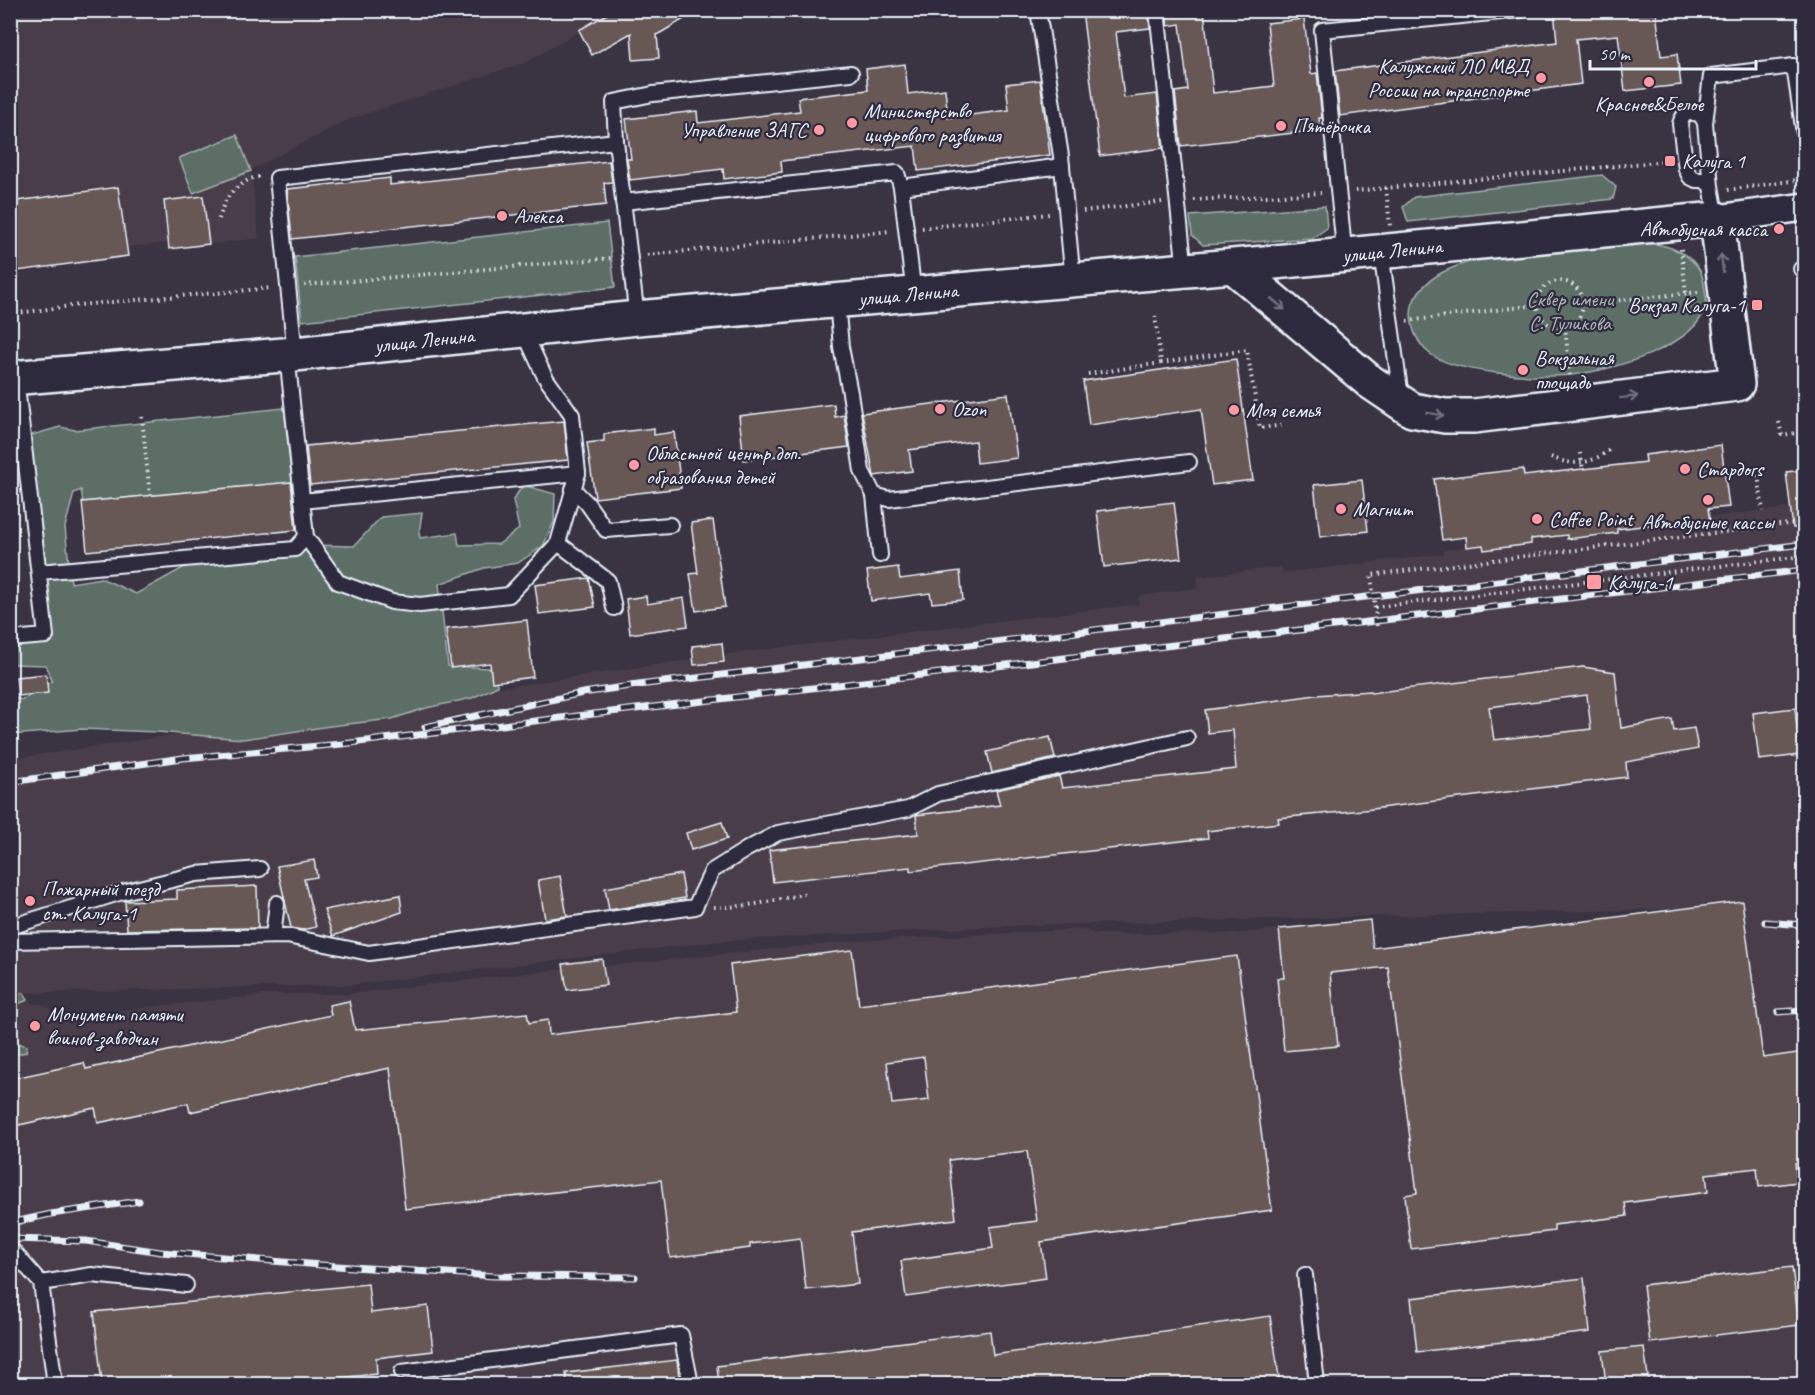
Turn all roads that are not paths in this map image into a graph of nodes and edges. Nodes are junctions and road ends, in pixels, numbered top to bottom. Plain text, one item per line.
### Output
1 (1038, 10) edge
2 (1157, 10) edge
3 (1521, 10) edge
4 (851, 73) dead end
5 (1705, 123) junction
6 (1804, 134) edge
7 (616, 141) junction
8 (1062, 166) junction
9 (901, 187) junction
10 (1713, 199) junction
11 (623, 202) junction
12 (1804, 207) edge
13 (1386, 243) junction
14 (1346, 255) junction
15 (1233, 266) junction
16 (1185, 271) junction
17 (1073, 281) junction
18 (914, 295) junction
19 (837, 302) junction
20 (638, 318) junction
21 (523, 330) junction
22 (291, 354) junction
23 (13, 378) edge
24 (1402, 402) junction
25 (1189, 462) dead end
26 (578, 473) junction
27 (573, 489) junction
28 (874, 495) junction
29 (302, 501) junction
30 (670, 525) dead end
31 (306, 537) junction
32 (558, 543) junction
33 (880, 555) dead end
34 (39, 572) junction
35 (614, 608) dead end
36 (10, 639) edge
37 (1187, 738) dead end
38 (260, 869) dead end
39 (277, 903) dead end
40 (10, 927) edge
41 (273, 936) junction
42 (10, 941) edge
43 (10, 1248) edge
44 (1305, 1275) dead end
45 (41, 1283) junction
46 (186, 1285) dead end
47 (402, 1372) dead end
48 (55, 1384) edge
49 (691, 1384) edge
50 (1317, 1384) edge

1 - 8 lane
2 - 16 lane
3 - 14 lane
4 - 7 lane
5 - 6 lane
5 - 10 lane
5 - 10 lane
7 - 11 lane
7 - 22 lane
8 - 9 lane
8 - 17 lane
9 - 11 lane
9 - 18 lane
10 - 12 street, улица Ленина
10 - 13 main road, улица Ленина
24 -> 10 main road
11 - 20 lane
13 - 14 main road, улица Ленина
13 - 24 lane
14 - 15 main road, улица Ленина
15 - 16 main road, улица Ленина
15 -> 24 main road
16 - 17 main road, улица Ленина
17 - 18 main road, улица Ленина
18 - 19 main road, улица Ленина
19 - 20 main road, улица Ленина
19 - 28 lane
20 - 21 main road, улица Ленина
21 - 22 main road, улица Ленина
21 - 26 lane
22 - 23 main road, улица Ленина
22 - 29 lane
23 - 34 lane
25 - 28 lane
26 - 27 lane
26 - 29 lane
27 - 30 lane
27 - 32 lane
28 - 33 lane
29 - 31 lane
31 - 32 lane
31 - 34 lane
32 - 35 lane
34 - 36 lane
37 - 41 lane
38 - 40 lane
39 - 41 lane
41 - 42 lane
43 - 45 lane
44 - 50 lane
45 - 46 lane
45 - 48 lane
47 - 49 lane

